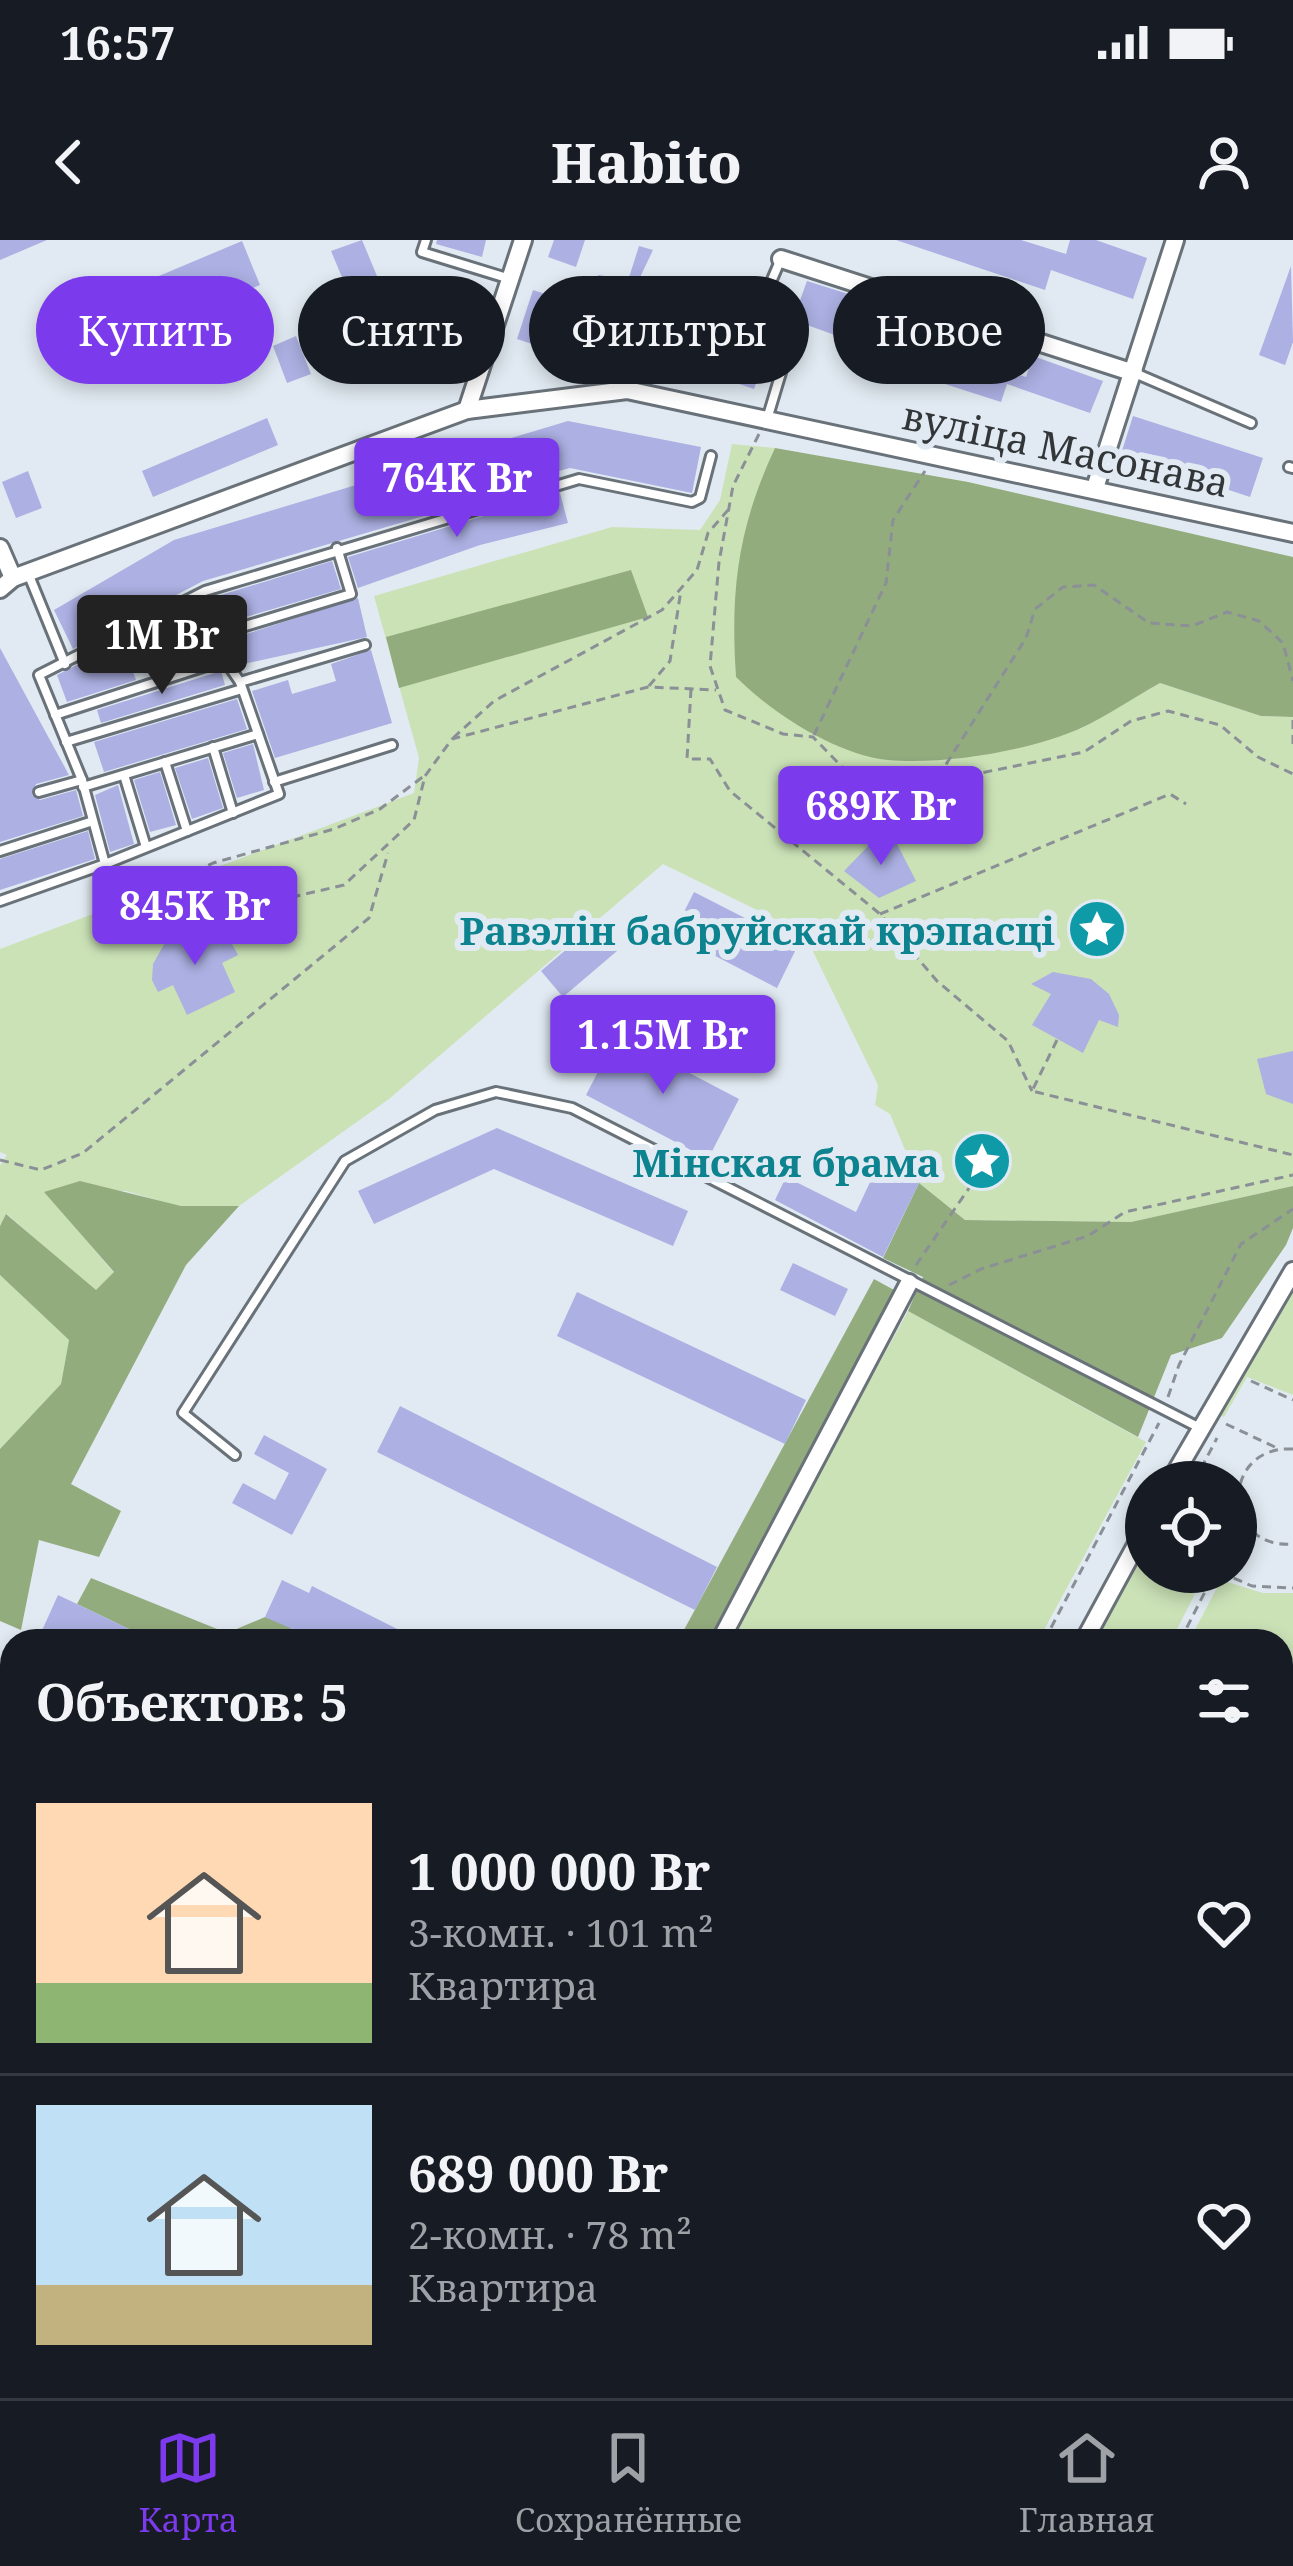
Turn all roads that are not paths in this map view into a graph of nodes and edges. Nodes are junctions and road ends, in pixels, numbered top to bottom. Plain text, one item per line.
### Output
1 (426, 240) edge
2 (523, 240) edge
3 (1173, 240) edge
4 (781, 259) joint
5 (774, 276) edge
6 (510, 279) junction
7 (1134, 373) junction
8 (628, 384) edge
9 (778, 384) edge
10 (627, 390) junction
11 (467, 410) junction
12 (768, 416) junction
13 (1251, 423) dead end
14 (711, 456) dead end
15 (1096, 488) junction
16 (1293, 532) edge
17 (0, 548) edge
18 (337, 548) junction
19 (14, 580) edge
20 (184, 602) junction
21 (208, 637) junction
22 (365, 645) dead end
23 (224, 660) junction
24 (65, 664) junction
25 (241, 686) junction
26 (55, 715) junction
27 (257, 734) junction
28 (66, 742) junction
29 (392, 745) dead end
30 (213, 747) junction
31 (165, 762) junction
32 (124, 775) junction
33 (274, 782) junction
34 (83, 783) junction
35 (39, 792) dead end
36 (233, 813) junction
37 (90, 822) junction
38 (187, 831) junction
39 (146, 848) junction
40 (0, 851) edge
41 (105, 864) junction
42 (0, 901) edge
43 (1293, 1271) edge
44 (908, 1283) junction
45 (1204, 1420) junction
46 (235, 1455) dead end
47 (1182, 1461) edge
48 (1125, 1566) edge
49 (726, 1629) edge
50 (1091, 1629) edge

1 - 6 lane
2 - 6 street
3 - 7 street
4 - 5 lane
4 - 7 street
6 - 11 street
7 - 13 lane
7 - 15 street
8 - 10 lane
9 - 12 lane
10 - 11 street, вуліца Масонава
10 - 12 street, вуліца Масонава
11 - 19 street, вуліца Масонава
12 - 15 street, вуліца Масонава
14 - 18 lane
15 - 16 street, вуліца Масонава
17 - 19 street
18 - 20 lane
18 - 21 lane
19 - 24 lane
20 - 21 lane
20 - 24 lane
21 - 23 lane
22 - 25 lane
23 - 25 lane
23 - 26 lane
24 - 26 lane
25 - 27 lane
25 - 28 lane
26 - 28 lane
27 - 30 lane
27 - 33 lane
28 - 34 lane
29 - 33 lane
30 - 31 lane
30 - 36 lane
31 - 32 lane
31 - 38 lane
32 - 34 lane
32 - 39 lane
33 - 36 lane
34 - 35 lane
34 - 37 lane
36 - 38 lane
37 - 40 lane
37 - 41 lane
38 - 39 lane
39 - 41 lane
41 - 42 lane
43 - 45 street
44 - 45 lane
44 - 46 lane
44 - 49 street
45 - 47 street
48 - 50 street

